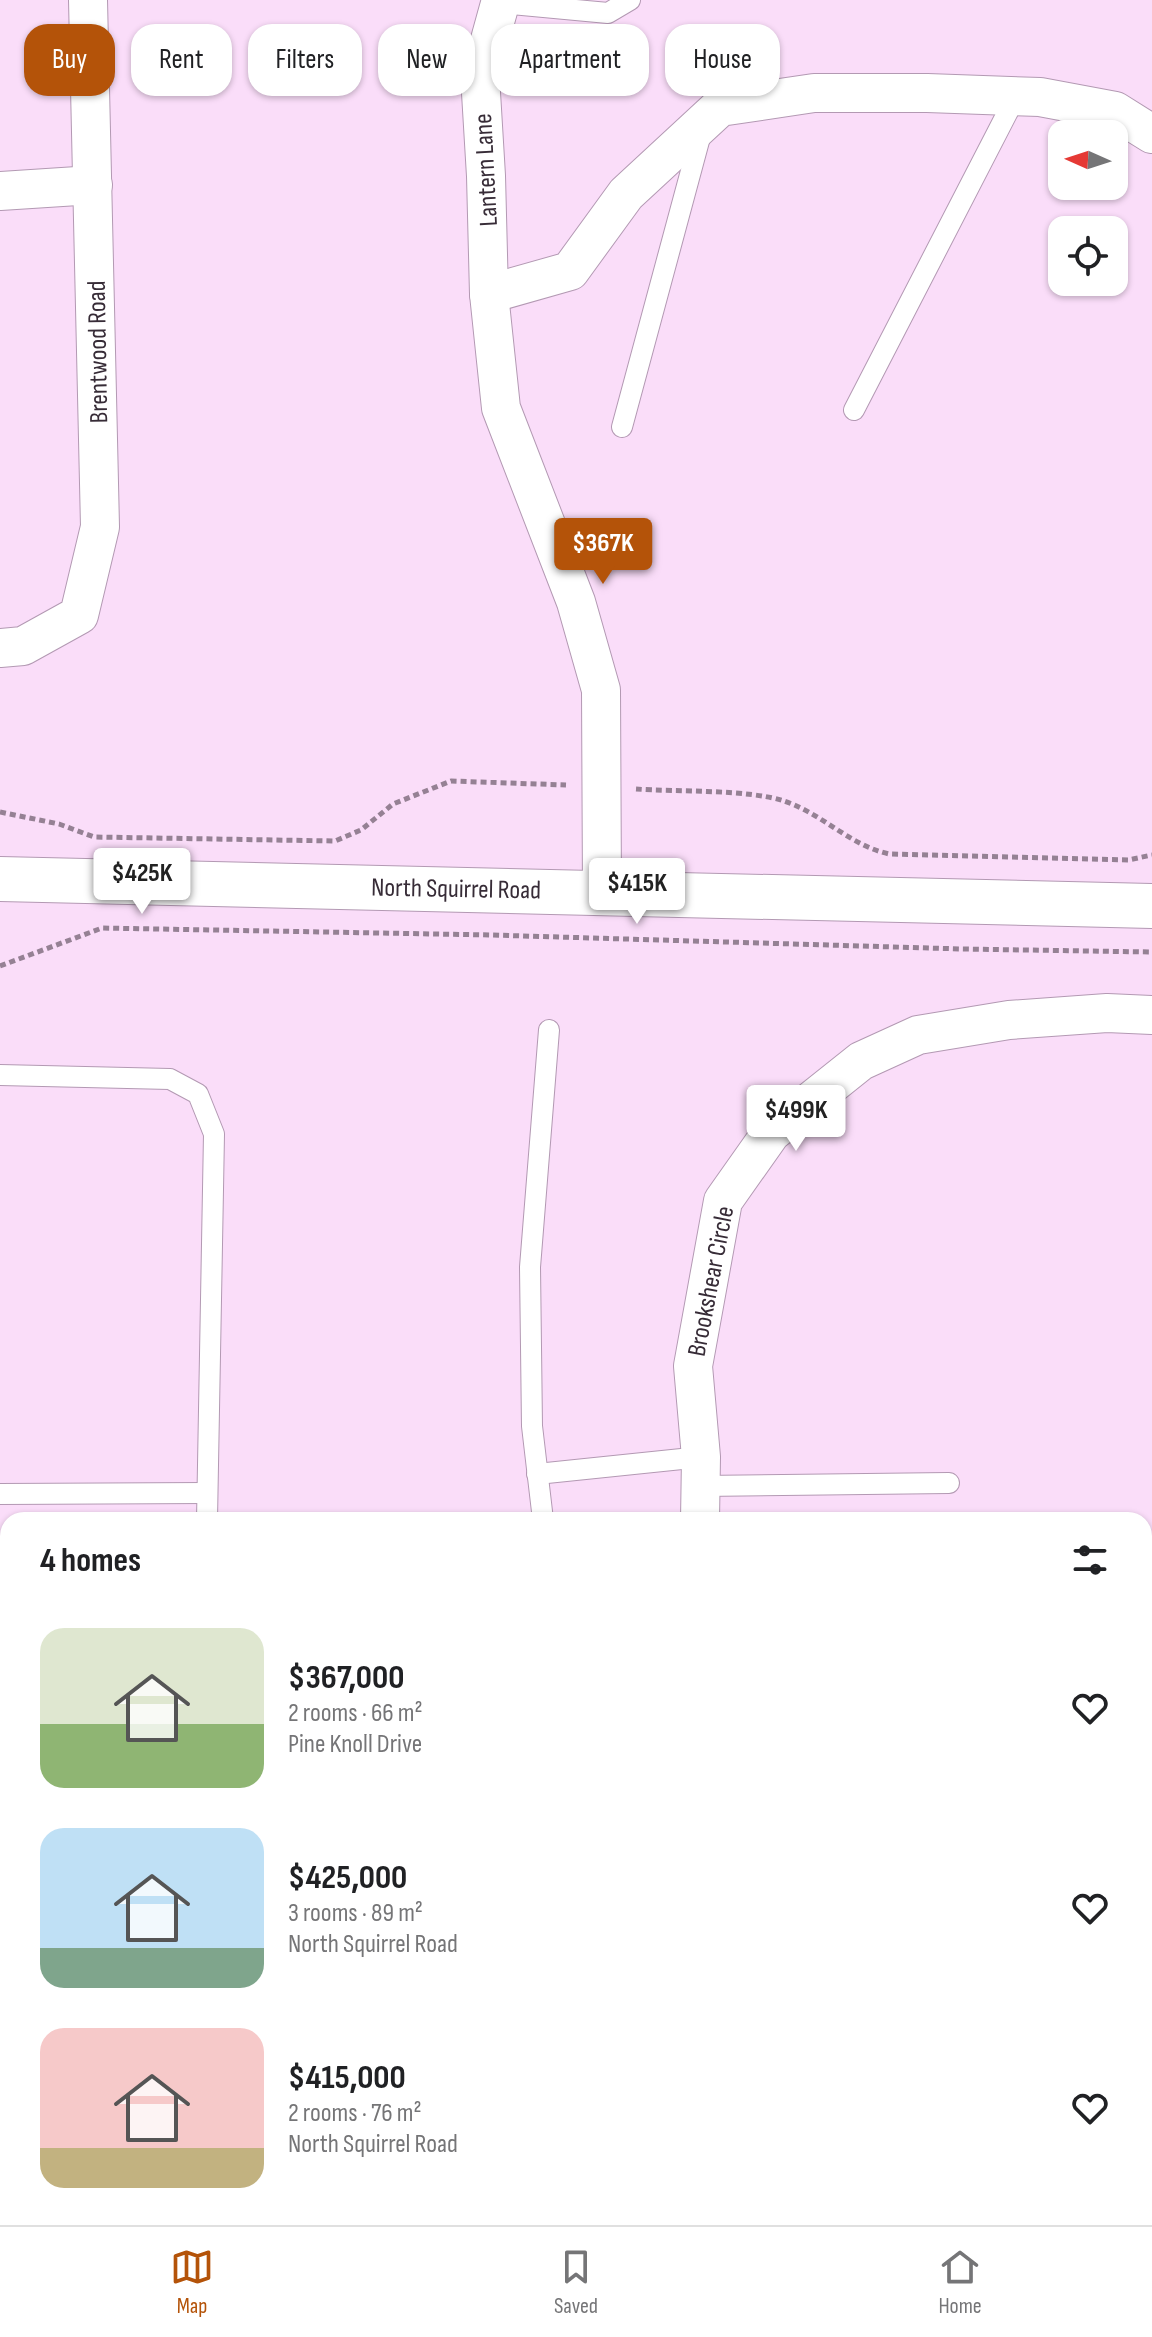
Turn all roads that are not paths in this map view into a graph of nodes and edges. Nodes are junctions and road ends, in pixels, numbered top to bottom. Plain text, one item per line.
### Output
1 (88, 0) edge
2 (630, 0) edge
3 (499, 1) edge
4 (1016, 96) junction
5 (705, 119) junction
6 (1152, 134) edge
7 (93, 185) junction
8 (0, 191) edge
9 (489, 294) junction
10 (854, 410) dead end
11 (622, 427) dead end
12 (0, 648) edge
13 (0, 879) edge
14 (602, 891) junction
15 (1152, 906) edge
16 (1152, 1015) edge
17 (549, 1030) dead end
18 (0, 1075) edge
19 (537, 1474) junction
20 (949, 1483) dead end
21 (701, 1488) edge
22 (207, 1493) junction
23 (0, 1494) edge
24 (207, 1512) edge
25 (542, 1512) edge

1 - 7 street, Brentwood Road
2 - 3 lane
3 - 9 street, Lantern Lane
4 - 5 street
4 - 6 street
4 - 10 lane
5 - 9 street
5 - 11 lane
7 - 8 street
7 - 12 street, Brentwood Road
9 - 14 street, Lantern Lane
13 - 14 street, North Squirrel Road
14 - 15 street, North Squirrel Road
16 - 21 street, Brookshear Circle
17 - 19 lane
18 - 22 lane
19 - 21 lane
19 - 25 lane
20 - 21 lane
22 - 23 lane
22 - 24 lane

